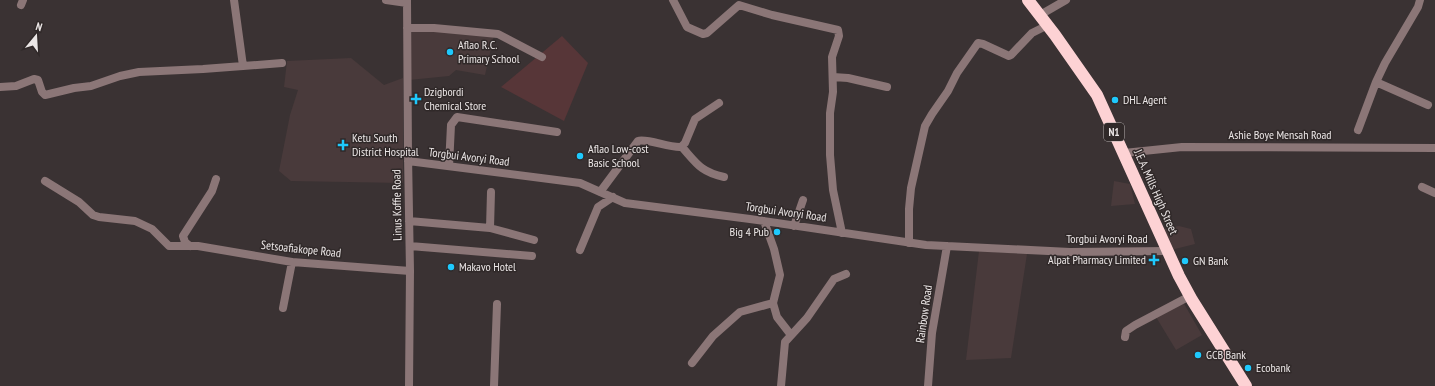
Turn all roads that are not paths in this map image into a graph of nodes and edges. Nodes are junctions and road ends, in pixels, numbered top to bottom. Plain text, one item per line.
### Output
1 (234, 0) edge
2 (386, 0) edge
3 (673, 0) edge
4 (1028, 0) edge
5 (1066, 0) edge
6 (1420, 0) edge
7 (407, 2) edge
8 (1040, 15) junction
9 (1048, 25) junction
10 (407, 28) junction
11 (542, 57) dead end
12 (282, 63) dead end
13 (243, 66) junction
14 (833, 77) junction
15 (1376, 82) junction
16 (0, 87) edge
17 (886, 87) dead end
18 (718, 103) dead end
19 (1428, 105) dead end
20 (1358, 130) dead end
21 (557, 132) dead end
22 (682, 147) junction
23 (1435, 148) edge
24 (1124, 152) junction
25 (408, 161) junction
26 (448, 166) junction
27 (724, 177) dead end
28 (216, 179) dead end
29 (45, 181) dead end
30 (1422, 188) dead end
31 (491, 192) dead end
32 (600, 192) junction
33 (1435, 193) edge
34 (613, 197) junction
35 (803, 200) dead end
36 (409, 220) junction
37 (764, 221) junction
38 (794, 226) junction
39 (490, 228) junction
40 (842, 233) junction
41 (534, 240) dead end
42 (909, 243) junction
43 (190, 246) junction
44 (410, 246) junction
45 (947, 246) junction
46 (580, 250) dead end
47 (1167, 251) junction
48 (532, 256) dead end
49 (292, 262) junction
50 (410, 270) junction
51 (846, 274) dead end
52 (1190, 296) junction
53 (772, 303) junction
54 (497, 304) dead end
55 (283, 308) dead end
56 (791, 335) junction
57 (1125, 338) dead end
58 (692, 363) dead end
59 (409, 386) edge
60 (494, 386) edge
61 (781, 386) edge
62 (928, 386) edge
63 (1246, 386) edge

1 - 13 street
2 - 7 street
3 - 14 street
4 - 8 highway, J.E.A. Mills High Street / N1
5 - 8 street
6 - 15 street
7 - 10 street, Linus Koffie Road
8 - 9 highway, J.E.A. Mills High Street / N1
9 - 24 highway, J.E.A. Mills High Street / N1
9 - 42 street
10 - 11 street
10 - 25 street, Linus Koffie Road
12 - 13 street
13 - 16 street
14 - 17 street
14 - 40 street
15 - 19 street
15 - 20 street
18 - 22 street
21 - 26 street
22 - 27 street
22 - 32 street
23 - 24 street, Ashie Boye Mensah Road
24 - 47 highway, J.E.A. Mills High Street / N1
25 - 26 street, Torgbui Avoryi Road
25 - 36 street, Linus Koffie Road
26 - 32 street, Torgbui Avoryi Road
28 - 43 street
29 - 43 street, Setsoafiakope Road
30 - 33 street
31 - 39 street
32 - 34 street, Torgbui Avoryi Road
34 - 37 street, Torgbui Avoryi Road
34 - 46 street
35 - 38 street
36 - 39 street
36 - 44 street, Linus Koffie Road
37 - 38 street, Torgbui Avoryi Road
37 - 53 street
38 - 40 street, Torgbui Avoryi Road
39 - 41 street
40 - 42 street, Torgbui Avoryi Road
42 - 45 street, Torgbui Avoryi Road
43 - 49 street, Setsoafiakope Road
44 - 48 street
44 - 50 street, Linus Koffie Road
45 - 47 street, Torgbui Avoryi Road
45 - 62 street, Rainbow Road
47 - 52 highway, J.E.A. Mills High Street / N1
49 - 50 street, Setsoafiakope Road
49 - 55 street
50 - 59 street, Linus Koffie Road
51 - 56 street
52 - 57 street
52 - 63 highway, N1
53 - 56 street
53 - 58 street
54 - 60 street
56 - 61 street

